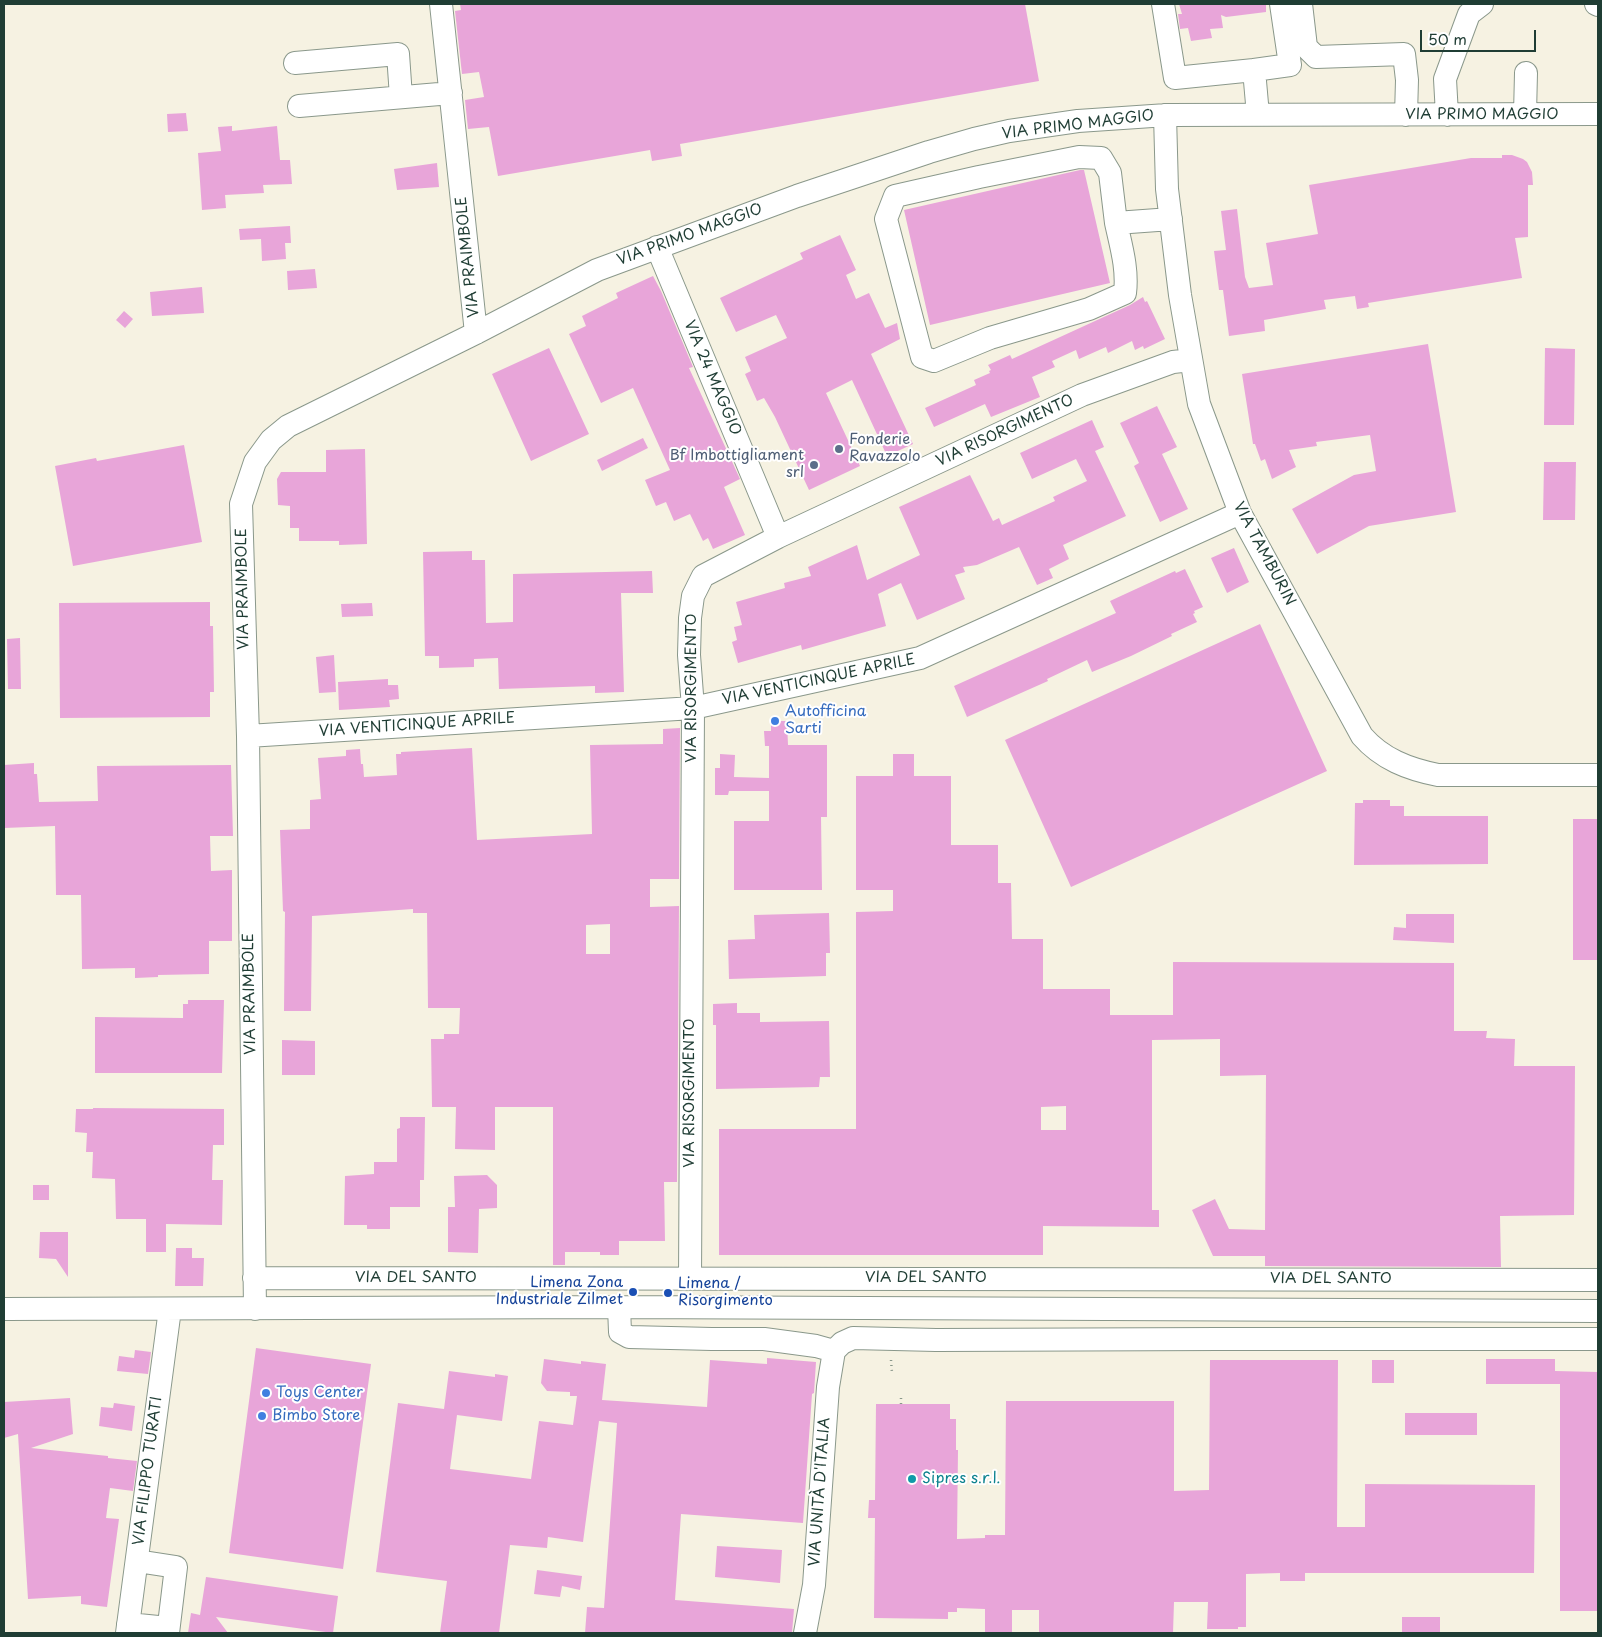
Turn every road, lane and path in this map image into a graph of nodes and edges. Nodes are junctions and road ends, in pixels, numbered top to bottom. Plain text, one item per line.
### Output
1 (441, 4) edge
2 (1163, 4) edge
3 (1281, 4) edge
4 (1301, 4) edge
5 (1482, 4) edge
6 (295, 62) dead end
7 (1254, 70) junction
8 (1526, 73) dead end
9 (451, 93) junction
10 (401, 97) junction
11 (299, 106) dead end
12 (1525, 114) junction
13 (1598, 114) edge
14 (1165, 115) junction
15 (1258, 115) junction
16 (1406, 115) junction
17 (1447, 115) junction
18 (970, 140) junction
19 (979, 177) junction
20 (1171, 219) junction
21 (1116, 223) junction
22 (657, 247) junction
23 (476, 333) junction
24 (1191, 360) junction
25 (1240, 513) junction
26 (778, 537) junction
27 (693, 708) junction
28 (248, 736) junction
29 (1598, 775) edge
30 (254, 1278) junction
31 (690, 1278) junction
32 (1598, 1280) edge
33 (619, 1307) junction
34 (4, 1309) edge
35 (170, 1309) junction
36 (255, 1309) junction
37 (1356, 1310) junction
38 (1598, 1311) edge
39 (1355, 1340) junction
40 (1598, 1340) edge
41 (834, 1351) junction
42 (891, 1360) dead end
43 (892, 1373) dead end
44 (901, 1396) dead end
45 (901, 1404) dead end
46 (137, 1562) junction
47 (128, 1629) edge
48 (168, 1631) edge
49 (805, 1633) edge

1 - 9 street, VIA PRAIMBOLE
2 - 7 street
3 - 7 street
4 - 16 street
5 - 17 street
6 - 10 street
7 - 15 street
8 - 12 street
9 - 10 street
9 - 23 street, VIA PRAIMBOLE
10 - 11 street
12 - 13 street, VIA PRIMO MAGGIO
12 - 17 street, VIA PRIMO MAGGIO
14 - 15 street, VIA PRIMO MAGGIO
14 - 18 street, VIA PRIMO MAGGIO
14 - 20 street, VIA TAMBURIN
15 - 16 street, VIA PRIMO MAGGIO
16 - 17 street, VIA PRIMO MAGGIO
18 - 19 street
18 - 22 street, VIA PRIMO MAGGIO
19 - 21 street
19 - 21 street
20 - 21 street
20 - 24 street, VIA TAMBURIN
22 - 23 street, VIA PRIMO MAGGIO
22 - 26 street, VIA 24 MAGGIO
23 - 28 street, VIA PRAIMBOLE
24 - 25 street, VIA TAMBURIN
24 - 26 street, VIA RISORGIMENTO
25 - 27 street, VIA VENTICINQUE APRILE
25 - 29 street, VIA TAMBURIN
26 - 27 street, VIA RISORGIMENTO
27 - 28 street, VIA VENTICINQUE APRILE
27 - 31 street, VIA RISORGIMENTO
28 - 30 street, VIA PRAIMBOLE
30 - 31 street, VIA DEL SANTO
30 - 36 street, VIA PRAIMBOLE
31 - 32 street, VIA DEL SANTO
33 - 36 street
33 - 37 street
33 - 41 street
34 - 35 street
35 - 36 street
35 - 46 street, VIA FILIPPO TURATI
37 - 38 street
37 - 39 street, VIA DEL SANTO
39 - 40 street
39 - 41 street
41 - 49 street, VIA UNITÀ D'ITALIA
42 - 43 path
44 - 45 path
46 - 47 street, VIA FILIPPO TURATI
46 - 48 street
47 - 48 street

